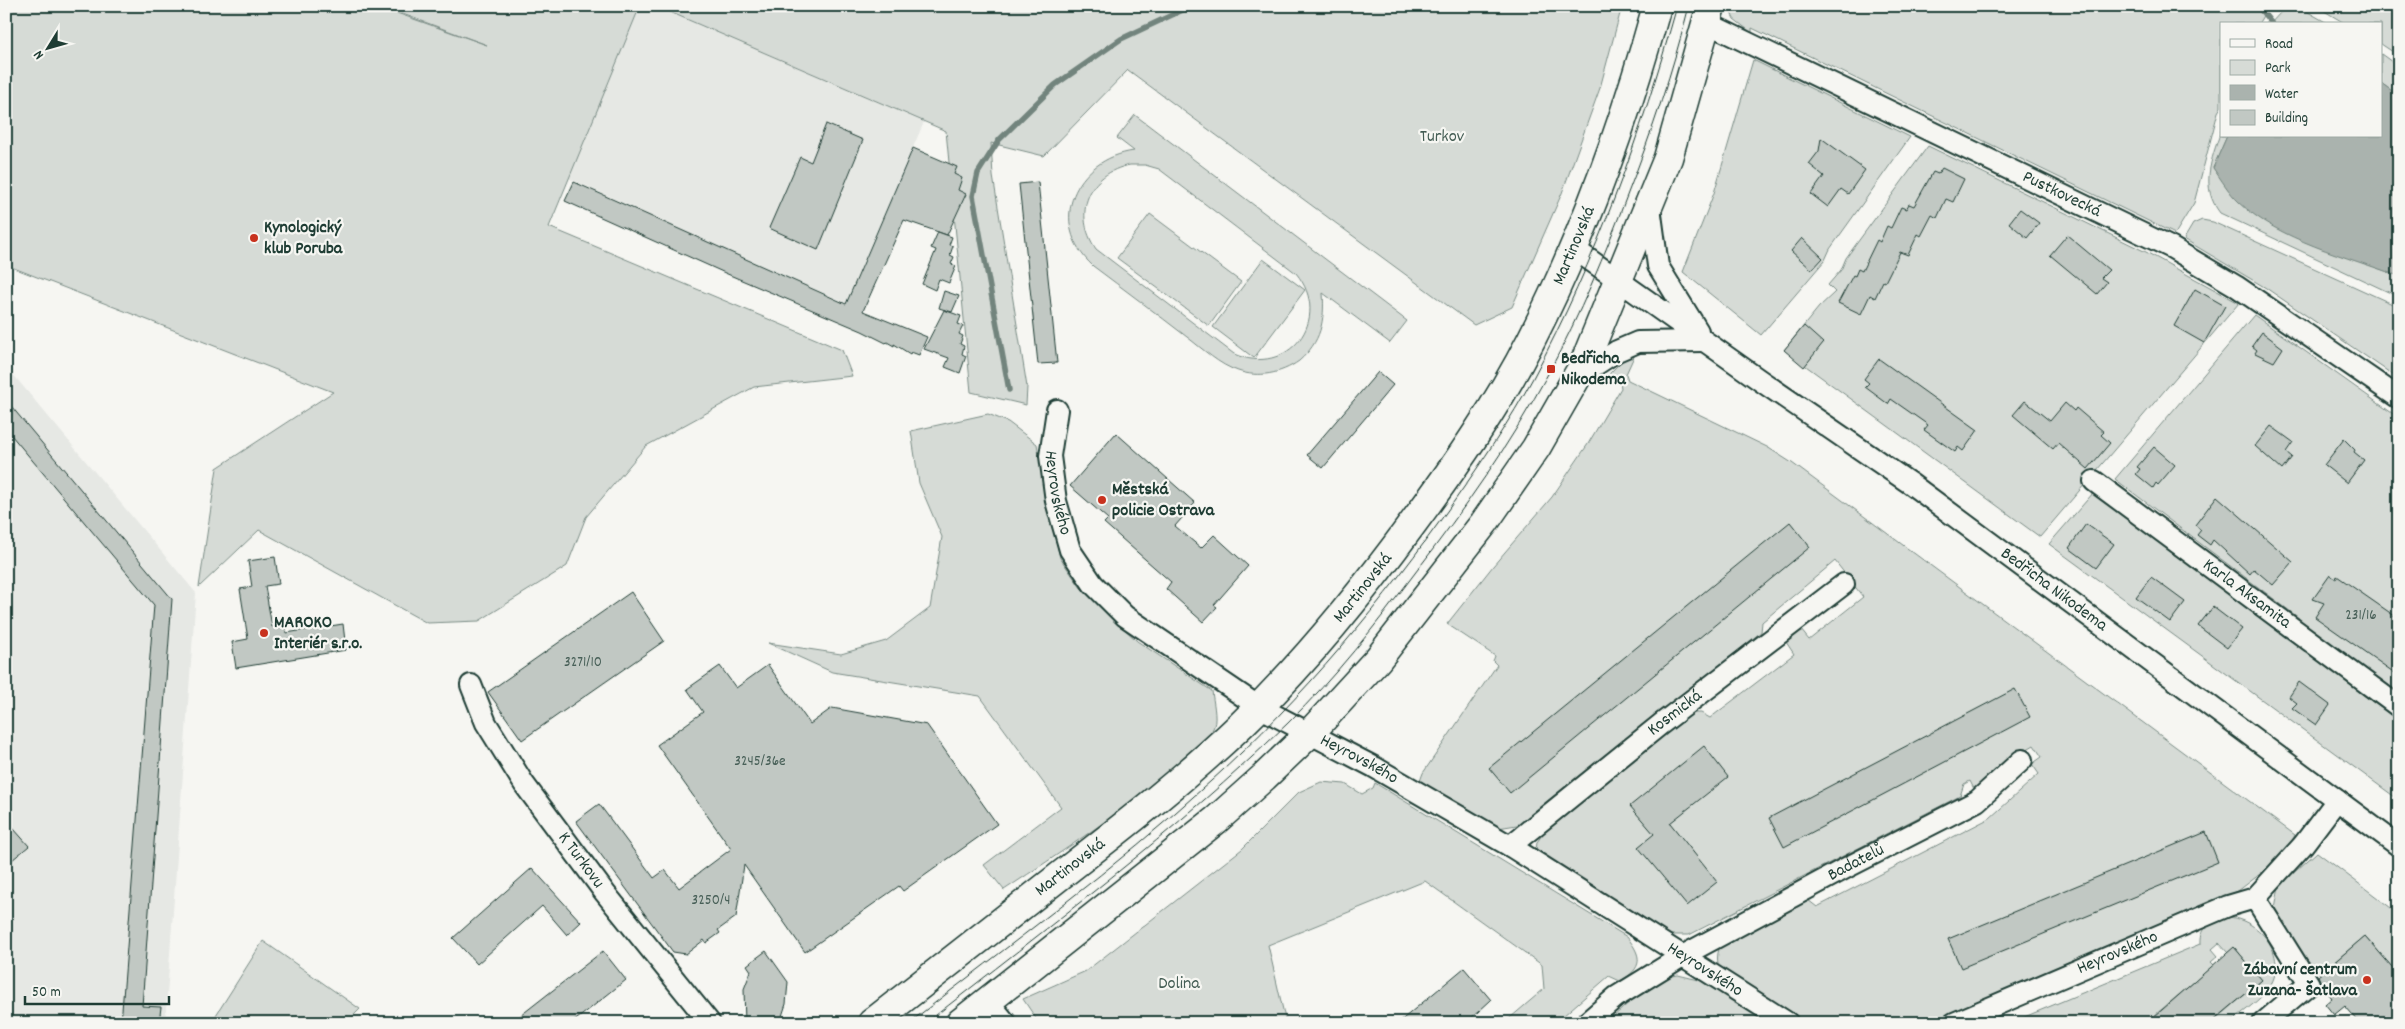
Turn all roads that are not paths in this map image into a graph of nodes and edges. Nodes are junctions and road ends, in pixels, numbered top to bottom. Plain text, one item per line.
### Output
1 (1657, 6) edge
2 (1709, 14) edge
3 (1650, 207) junction
4 (1573, 248) junction
5 (1620, 280) junction
6 (1704, 341) junction
7 (1577, 377) junction
8 (2399, 398) edge
9 (1057, 410) dead end
10 (2094, 481) dead end
11 (1844, 584) dead end
12 (471, 685) dead end
13 (1259, 707) junction
14 (2399, 707) edge
15 (1310, 733) junction
16 (2022, 760) dead end
17 (2337, 800) junction
18 (1510, 846) junction
19 (2399, 846) edge
20 (2255, 898) junction
21 (1684, 955) junction
22 (988, 1001) junction
23 (710, 1023) edge
24 (872, 1023) edge
25 (960, 1023) edge
26 (1006, 1023) edge
27 (1586, 1023) edge
28 (1788, 1023) edge
29 (1954, 1023) edge
30 (2263, 1023) edge

1 - 4 street, Martinovská
2 - 3 street
2 - 8 street, Pustkovecká
3 - 5 street
3 - 6 street, Bedřicha Nikodema
4 - 5 street, Bedřicha Nikodema
4 - 13 street, Martinovská
5 - 6 street, Bedřicha Nikodema
5 - 7 street
6 - 7 street
6 - 17 street, Bedřicha Nikodema
7 - 15 street
9 - 13 street, Heyrovského
10 - 14 street, Karla Aksamita
11 - 18 street, Kosmická
12 - 23 street, K Turkovu
13 - 15 street, Heyrovského
13 - 24 street, Martinovská
15 - 18 street, Heyrovského
15 - 22 street
16 - 21 street, Badatelů
17 - 19 street, Bedřicha Nikodema
17 - 20 street
18 - 21 street, Heyrovského
20 - 29 street, Heyrovského
20 - 30 street
21 - 27 street, Badatelů
21 - 28 street, Heyrovského
22 - 25 street
22 - 26 street

